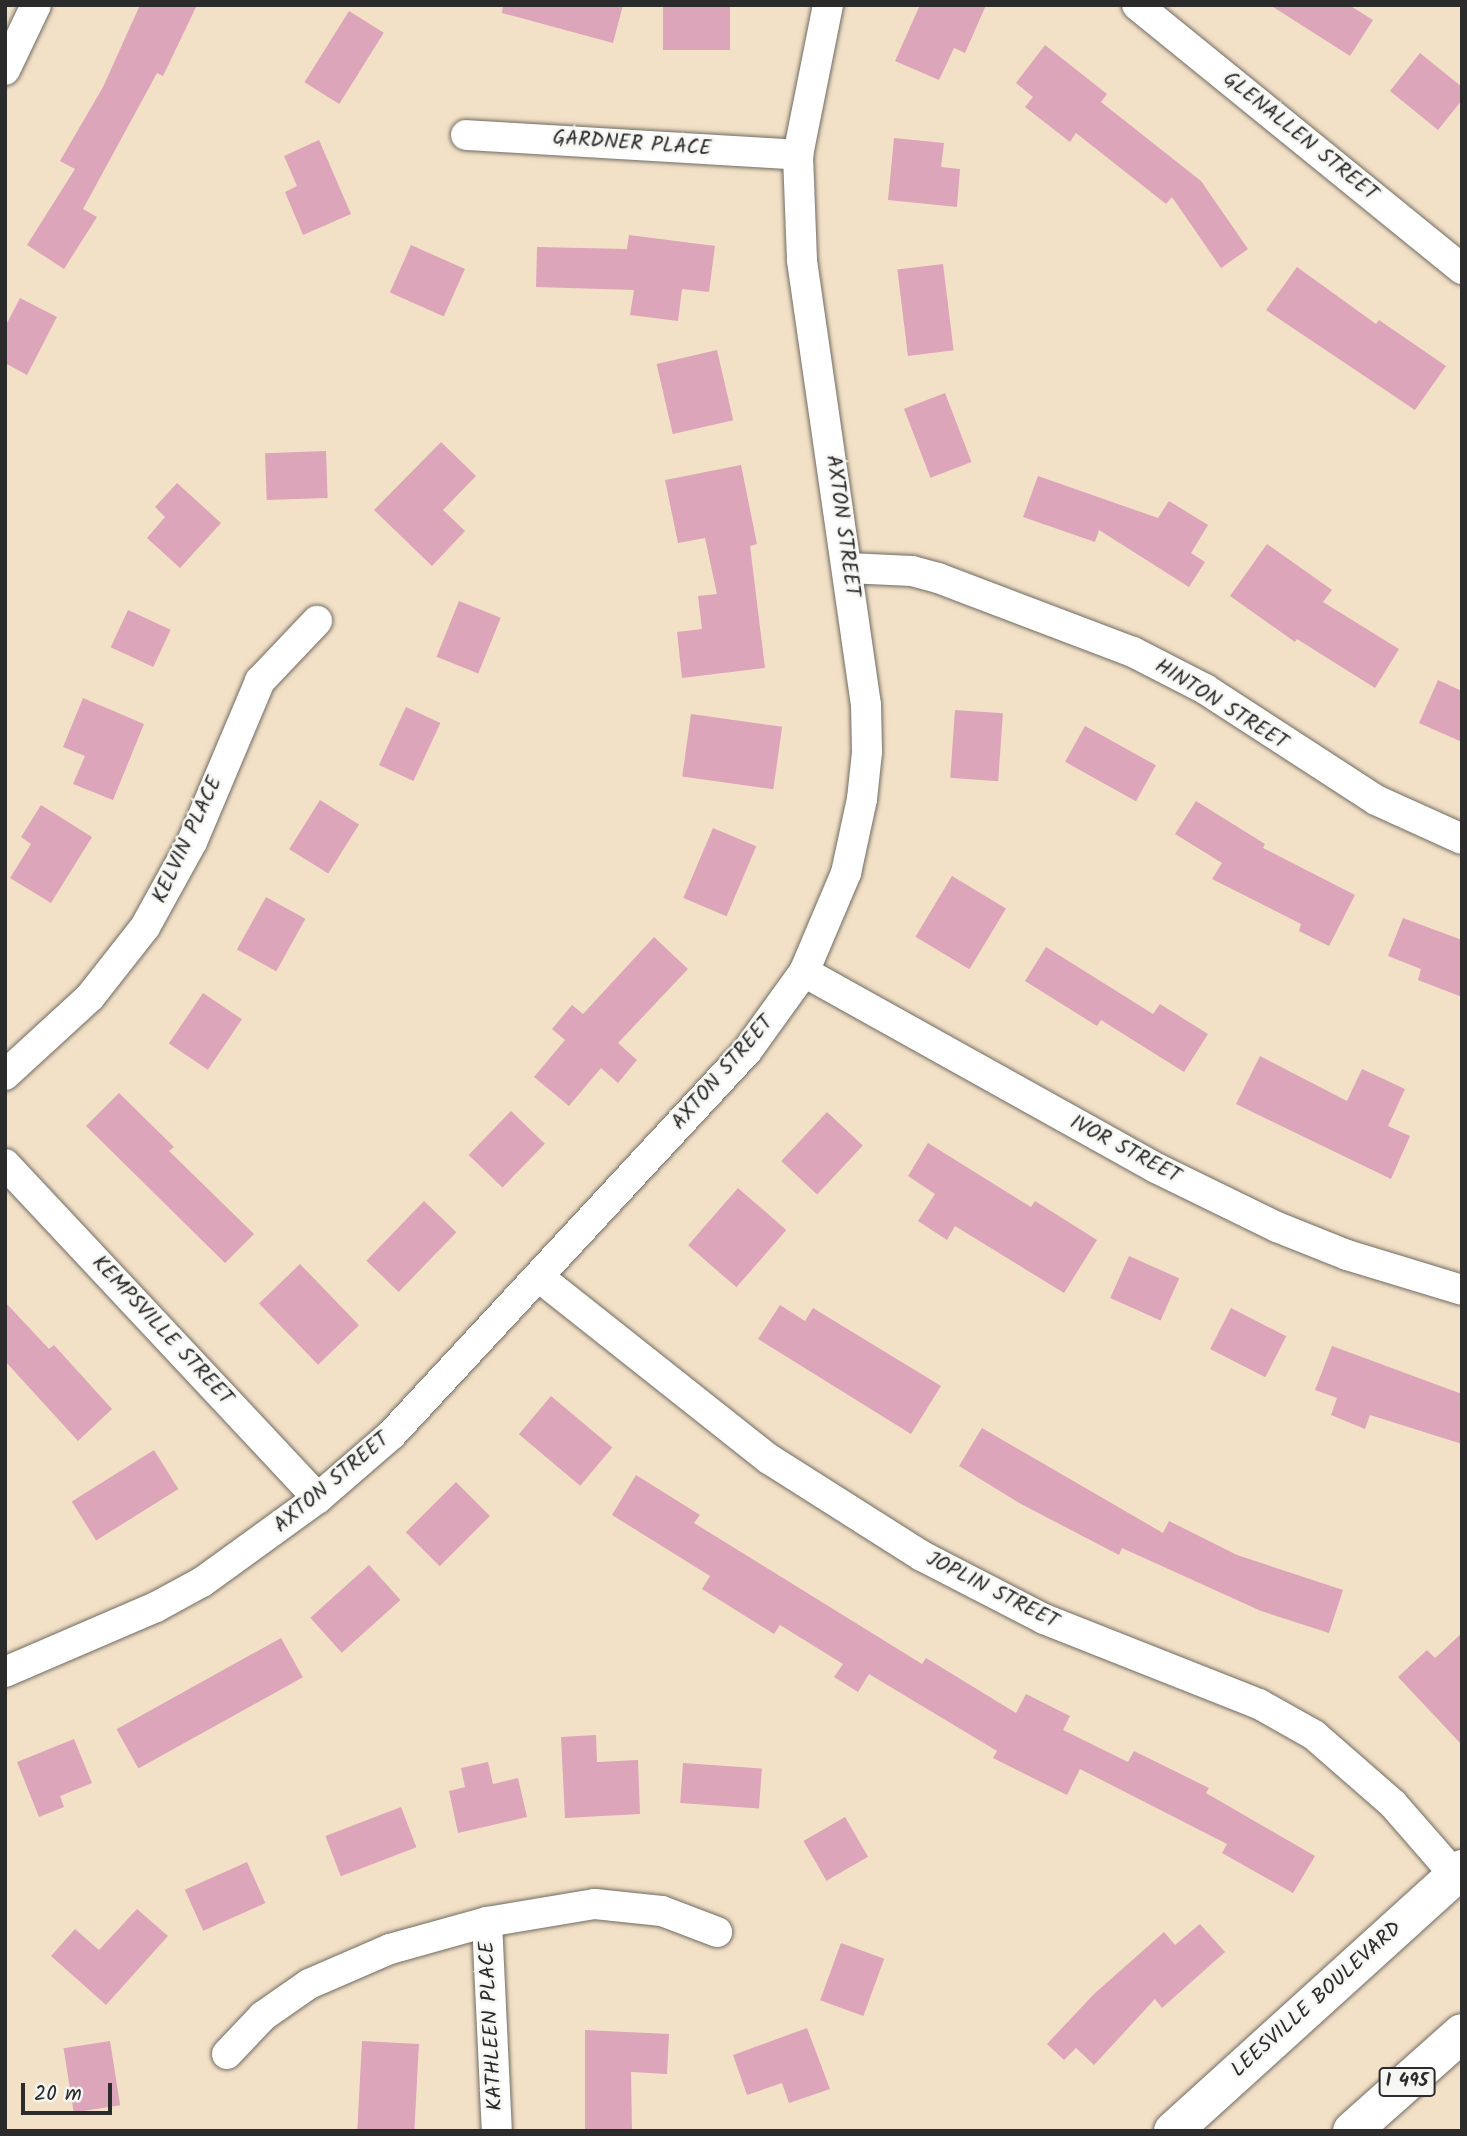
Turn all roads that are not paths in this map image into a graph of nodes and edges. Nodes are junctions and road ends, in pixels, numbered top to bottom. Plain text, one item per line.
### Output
1 (36, 5) edge
2 (828, 5) edge
3 (1138, 5) edge
4 (5, 70) edge
5 (466, 135) dead end
6 (798, 155) junction
7 (1462, 269) edge
8 (848, 568) junction
9 (317, 621) dead end
10 (1462, 839) edge
11 (804, 972) junction
12 (5, 1075) edge
13 (5, 1164) edge
14 (539, 1277) junction
15 (1462, 1290) edge
16 (318, 1498) junction
17 (5, 1672) edge
18 (1458, 1872) edge
19 (487, 1922) junction
20 (718, 1932) dead end
21 (1462, 2033) edge
22 (227, 2054) dead end
23 (497, 2131) edge
24 (1173, 2131) edge
25 (1352, 2131) edge

1 - 4 street
2 - 6 street, AXTON STREET
3 - 7 street, GLENALLEN STREET
5 - 6 street, GARDNER PLACE
6 - 8 street, AXTON STREET
8 - 10 street, HINTON STREET
8 - 11 street, AXTON STREET
9 - 12 street, KELVIN PLACE
11 - 14 street, AXTON STREET
11 - 15 street, IVOR STREET
13 - 16 street, KEMPSVILLE STREET
14 - 16 street, AXTON STREET
14 - 18 street, JOPLIN STREET
16 - 17 street, AXTON STREET
18 - 24 main road, LEESVILLE BOULEVARD
19 - 20 street, KATHLEEN PLACE
19 - 22 street, KATHLEEN PLACE
19 - 23 street, KATHLEEN PLACE
21 - 25 main road, I 495

